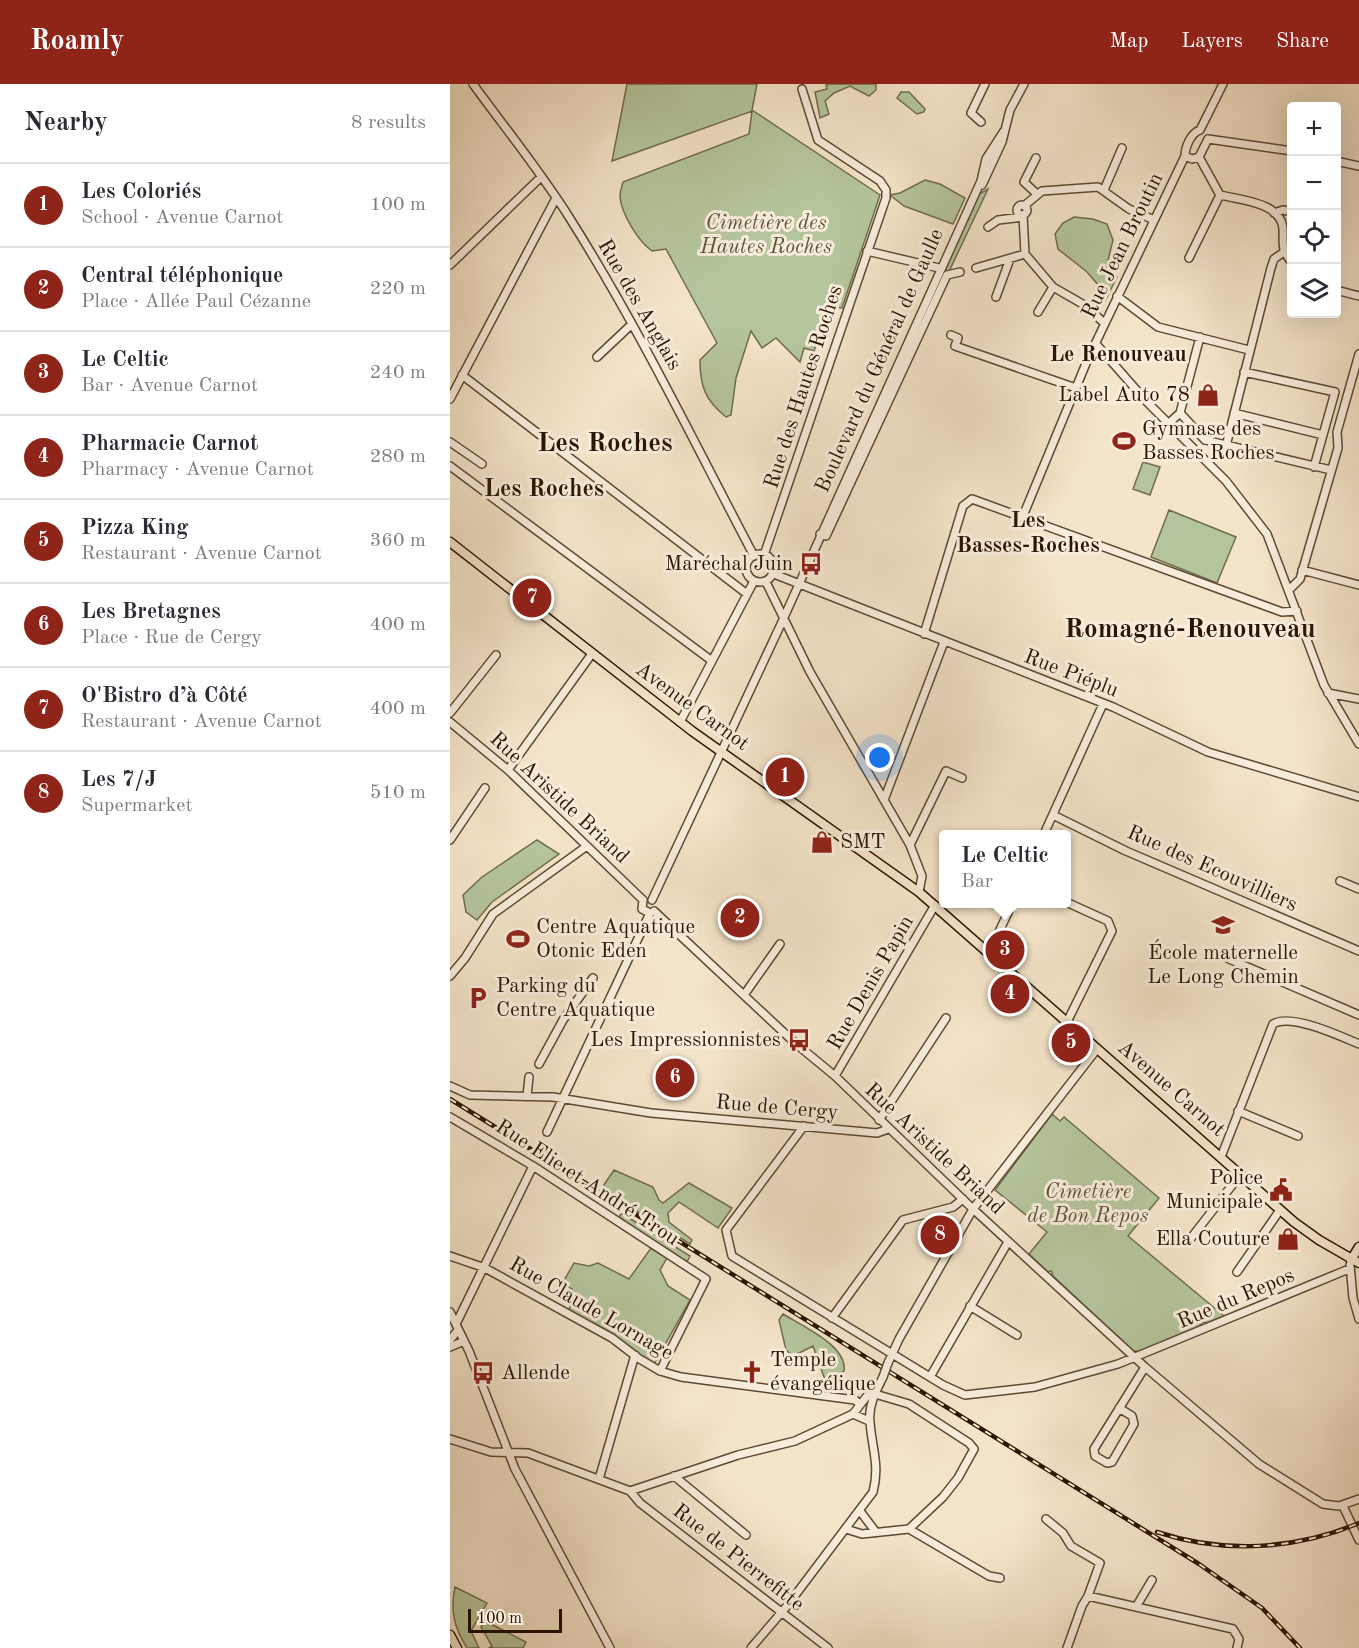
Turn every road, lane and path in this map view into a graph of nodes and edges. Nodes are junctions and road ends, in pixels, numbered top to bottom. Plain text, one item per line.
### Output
1 (473, 84) edge
2 (986, 84) edge
3 (1024, 84) edge
4 (1223, 84) edge
5 (802, 89) dead end
6 (981, 122) dead end
7 (1200, 130) junction
8 (1208, 139) junction
9 (1122, 148) dead end
10 (1287, 150) edge
11 (1185, 156) junction
12 (1199, 157) junction
13 (1036, 158) dead end
14 (1341, 161) edge
15 (1359, 166) edge
16 (541, 177) junction
17 (1104, 189) junction
18 (1037, 194) junction
19 (1220, 195) junction
20 (556, 198) junction
21 (1287, 211) edge
22 (1274, 213) junction
23 (1023, 216) junction
24 (1154, 220) junction
25 (988, 227) dead end
26 (867, 251) junction
27 (1284, 252) junction
28 (1025, 254) junction
29 (1287, 256) edge
30 (1189, 258) dead end
31 (1010, 259) junction
32 (450, 265) edge
33 (939, 268) junction
34 (975, 268) dead end
35 (960, 272) dead end
36 (1053, 287) junction
37 (1341, 291) edge
38 (1117, 296) junction
39 (1359, 296) edge
40 (996, 297) dead end
41 (1038, 312) dead end
42 (1104, 323) junction
43 (632, 324) junction
44 (951, 335) dead end
45 (1200, 337) junction
46 (1097, 345) junction
47 (1250, 350) junction
48 (1359, 354) edge
49 (597, 357) dead end
50 (1244, 372) junction
51 (462, 375) junction
52 (1076, 388) junction
53 (450, 399) edge
54 (1180, 413) junction
55 (1234, 413) junction
56 (1169, 423) junction
57 (1323, 435) junction
58 (450, 442) edge
59 (1227, 446) junction
60 (482, 464) dead end
61 (450, 465) edge
62 (1314, 467) junction
63 (1331, 470) junction
64 (1023, 516) junction
65 (820, 534) junction
66 (453, 544) edge
67 (450, 554) edge
68 (754, 555) junction
69 (764, 555) junction
70 (1302, 570) junction
71 (774, 574) junction
72 (754, 581) junction
73 (766, 582) junction
74 (798, 584) junction
75 (1359, 585) edge
76 (1289, 590) junction
77 (747, 594) junction
78 (1297, 611) junction
79 (784, 618) junction
80 (924, 634) junction
81 (944, 642) junction
82 (496, 655) dead end
83 (591, 655) junction
84 (712, 661) junction
85 (1328, 693) junction
86 (1359, 699) edge
87 (1103, 704) junction
88 (450, 713) edge
89 (680, 722) junction
90 (453, 724) edge
91 (450, 734) edge
92 (1359, 744) edge
93 (721, 751) junction
94 (508, 770) junction
95 (962, 778) dead end
96 (485, 788) dead end
97 (1359, 797) edge
98 (884, 800) junction
99 (1053, 815) junction
100 (1046, 830) edge
101 (450, 840) edge
102 (910, 845) junction
103 (587, 846) junction
104 (1340, 881) dead end
105 (1359, 889) edge
106 (919, 892) junction
107 (643, 900) junction
108 (652, 900) junction
109 (1071, 904) edge
110 (935, 905) junction
111 (1010, 908) edge
112 (652, 912) junction
113 (780, 944) dead end
114 (1359, 951) edge
115 (989, 952) junction
116 (1229, 959) dead end
117 (450, 976) edge
118 (593, 978) dead end
119 (744, 995) junction
120 (1359, 1015) edge
121 (946, 1018) dead end
122 (1067, 1022) junction
123 (1359, 1044) edge
124 (1097, 1049) junction
125 (539, 1064) dead end
126 (835, 1076) junction
127 (529, 1077) dead end
128 (450, 1086) edge
129 (527, 1096) junction
130 (563, 1098) junction
131 (1238, 1111) junction
132 (450, 1117) edge
133 (879, 1120) junction
134 (804, 1126) junction
135 (888, 1129) junction
136 (547, 1132) dead end
137 (1298, 1136) dead end
138 (1221, 1157) junction
139 (533, 1166) junction
140 (1240, 1174) junction
141 (963, 1199) junction
142 (973, 1209) junction
143 (1280, 1210) junction
144 (1008, 1242) junction
145 (1188, 1242) dead end
146 (1359, 1247) edge
147 (450, 1256) edge
148 (1353, 1264) edge
149 (485, 1268) junction
150 (1237, 1272) dead end
151 (970, 1306) junction
152 (450, 1312) edge
153 (832, 1318) junction
154 (1359, 1318) edge
155 (457, 1327) junction
156 (1017, 1335) dead end
157 (450, 1340) edge
158 (464, 1341) junction
159 (450, 1347) edge
160 (893, 1353) junction
161 (635, 1355) junction
162 (1136, 1358) junction
163 (1145, 1367) junction
164 (660, 1371) junction
165 (930, 1377) junction
166 (875, 1394) junction
167 (860, 1404) junction
168 (1119, 1408) junction
169 (853, 1414) junction
170 (869, 1421) junction
171 (450, 1439) edge
172 (509, 1454) junction
173 (674, 1476) junction
174 (599, 1479) junction
175 (630, 1491) junction
176 (1359, 1499) edge
177 (1343, 1506) junction
178 (860, 1511) junction
179 (1046, 1519) dead end
180 (846, 1529) junction
181 (909, 1529) junction
182 (875, 1531) junction
183 (747, 1535) dead end
184 (1359, 1540) edge
185 (1000, 1578) dead end
186 (1152, 1580) dead end
187 (1088, 1596) junction
188 (1136, 1607) junction
189 (781, 1613) junction
190 (450, 1635) edge
191 (457, 1648) edge
192 (610, 1648) edge
193 (751, 1648) edge
194 (828, 1648) edge
195 (1067, 1648) edge
196 (1237, 1648) edge

1 - 16 street, Rue des Anglais
2 - 6 street
3 - 33 street, Boulevard du Général de Gaulle
4 - 7 street
5 - 26 street, Rue des Hautes Roches
7 - 8 street
7 - 11 street, Rue Jean Broutin
8 - 10 street
8 - 12 street
9 - 17 street
11 - 12 street
11 - 24 street, Rue Jean Broutin
12 - 19 street
13 - 18 street
14 - 15 street
16 - 20 street, Rue des Anglais
16 - 32 street
17 - 18 street
17 - 24 street
18 - 23 street
19 - 22 street
19 - 30 street
20 - 43 street, Rue des Anglais
20 - 51 street
21 - 22 street
22 - 27 street
23 - 25 street
23 - 28 street
24 - 38 street, Rue Jean Broutin
26 - 33 street
26 - 69 street, Rue des Hautes Roches
27 - 29 street
27 - 47 street
28 - 31 street
28 - 36 street
31 - 34 street
31 - 40 street
33 - 65 street, Boulevard du Général de Gaulle
35 - 65 street, Boulevard du Général de Gaulle
36 - 41 street
36 - 42 street
37 - 39 street
38 - 42 street, Rue Jean Broutin
38 - 45 street
42 - 46 street, Rue Jean Broutin
43 - 49 street
43 - 68 street, Rue des Anglais
44 - 52 street
45 - 47 street
45 - 54 street
46 - 52 street, Rue Jean Broutin
46 - 56 street
47 - 50 street
48 - 63 street
50 - 55 street
50 - 57 street
51 - 53 street
51 - 77 street
52 - 64 street, Rue Jean Broutin
54 - 56 street
54 - 59 street
55 - 57 street
55 - 59 street
56 - 76 street
57 - 62 street
58 - 60 street
59 - 62 street
61 - 84 street
62 - 63 street
63 - 70 street
64 - 78 street
64 - 80 street
65 - 74 street, Boulevard du Général de Gaulle
66 - 67 street
66 - 83 main road, Avenue Carnot
68 - 69 street
68 - 72 street
69 - 71 street
70 - 75 street
70 - 76 street
71 - 73 street
71 - 74 street, Rue Piéplu
72 - 73 street
72 - 77 street
73 - 79 street
74 - 79 street, Boulevard du Général de Gaulle
74 - 80 street, Rue Piéplu
76 - 78 street
77 - 84 street
78 - 85 street
79 - 93 street, Boulevard du Général de Gaulle
79 - 98 street
80 - 81 street, Rue Piéplu
81 - 87 street, Rue Piéplu
81 - 98 street
82 - 88 street
83 - 89 main road, Avenue Carnot
83 - 94 street
84 - 89 street
85 - 86 street
85 - 92 street
87 - 97 street, Rue Piéplu
87 - 99 street
89 - 93 main road, Avenue Carnot
90 - 91 street
90 - 94 street, Rue Aristide Briand
93 - 106 main road, Avenue Carnot
93 - 108 street, Boulevard du Général de Gaulle
94 - 103 street, Rue Aristide Briand
95 - 102 street
96 - 101 street
98 - 102 street
99 - 100 street
99 - 114 street, Rue des Ecouvilliers
102 - 106 street
103 - 107 street, Rue Aristide Briand
103 - 117 street
104 - 105 street
106 - 110 main road, Avenue Carnot
107 - 108 street
107 - 112 street, Rue Aristide Briand
108 - 112 street
109 - 122 street
110 - 115 main road, Avenue Carnot
110 - 126 street, Rue Denis Papin
111 - 115 street
112 - 119 street, Rue Aristide Briand
112 - 130 street
113 - 119 street
115 - 122 main road, Avenue Carnot
116 - 120 street
118 - 125 street
119 - 126 street, Rue Aristide Briand
121 - 133 street
122 - 124 main road, Avenue Carnot
123 - 131 street
124 - 138 main road, Avenue Carnot
124 - 142 street
126 - 133 street, Rue Aristide Briand
127 - 129 street
128 - 129 street, Rue de Cergy
129 - 130 street, Rue de Cergy
130 - 134 street, Rue de Cergy
130 - 136 street
131 - 137 street
131 - 138 street
132 - 139 street, Rue Elie et André Trou
133 - 135 street, Rue Aristide Briand
134 - 135 street, Rue de Cergy
134 - 153 street
135 - 141 street, Rue Aristide Briand
138 - 140 main road, Avenue Carnot
139 - 149 street
139 - 164 street, Rue Elie et André Trou
140 - 143 main road, Avenue Carnot
140 - 145 street
141 - 142 street, Rue Aristide Briand
141 - 153 street
142 - 144 street, Rue Aristide Briand
142 - 160 street
143 - 148 main road, Avenue Carnot
143 - 150 street
144 - 151 street
144 - 162 street, Rue Aristide Briand
146 - 148 main road
147 - 149 street, Rue Claude Lornage
148 - 154 street
148 - 162 street, Rue du Repos
149 - 155 street
149 - 161 street, Rue Claude Lornage
151 - 156 street
151 - 165 street
152 - 155 street
153 - 160 street
155 - 157 street
155 - 158 street
158 - 159 street
158 - 172 street
160 - 165 street
160 - 166 street, bridge
161 - 164 street, Rue Claude Lornage
161 - 174 street
162 - 163 street, Rue Aristide Briand
162 - 165 street
163 - 168 street
163 - 177 street, Rue Aristide Briand
164 - 167 street, Rue Claude Lornage
166 - 167 street
166 - 170 street
166 - 181 street
167 - 169 street
168 - 168 street
169 - 170 street
169 - 173 street
170 - 178 street
171 - 172 street
172 - 174 street
172 - 192 street
173 - 175 street
173 - 183 street
174 - 175 street
175 - 189 street, Rue de Pierrefitte
176 - 177 street
177 - 184 street
178 - 180 street
178 - 182 street
179 - 187 street
180 - 182 street
180 - 189 street
181 - 182 street
181 - 185 street
186 - 188 street
187 - 188 street
187 - 195 street
188 - 196 street
189 - 193 street
189 - 194 street, Rue de Pierrefitte
190 - 191 main road

